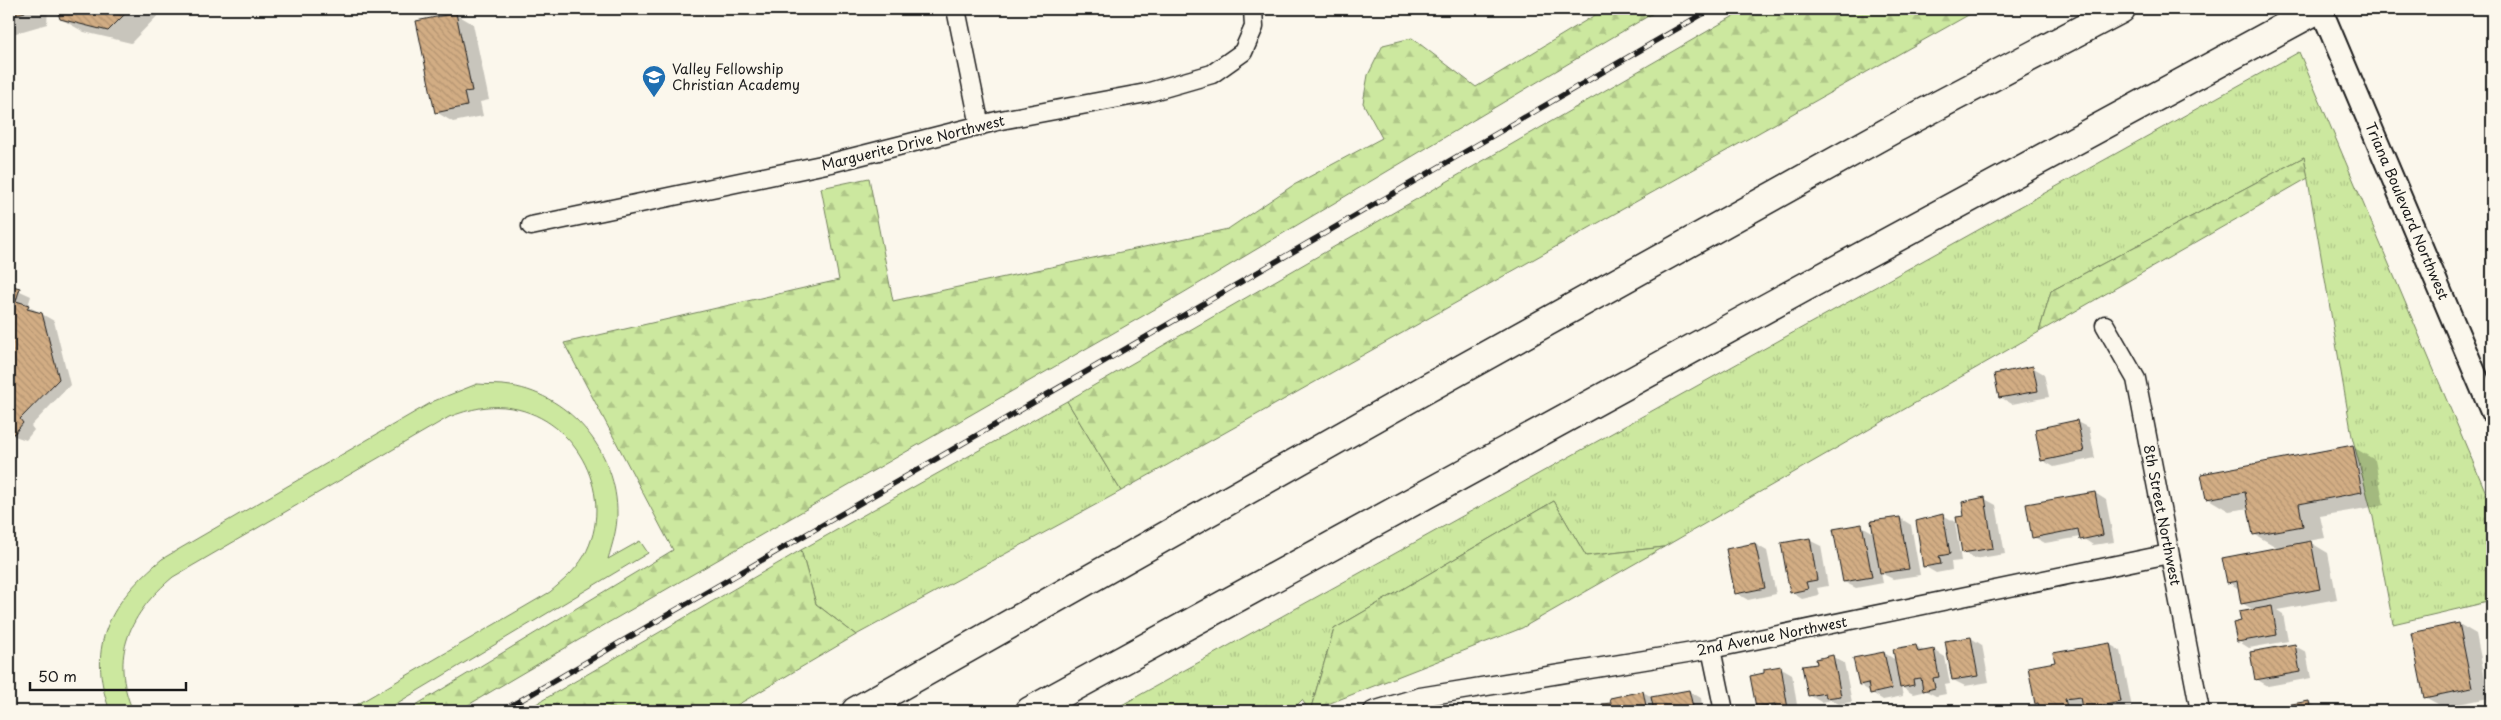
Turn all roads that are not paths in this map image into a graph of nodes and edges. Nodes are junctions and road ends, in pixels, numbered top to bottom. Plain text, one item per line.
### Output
1 (956, 9) edge
2 (1253, 9) edge
3 (2121, 9) edge
4 (2319, 9) edge
5 (980, 126) junction
6 (531, 226) dead end
7 (2105, 325) dead end
8 (2492, 413) edge
9 (2169, 554) junction
10 (1711, 649) junction
11 (856, 711) edge
12 (1030, 711) edge
13 (1373, 711) edge
14 (1724, 711) edge
15 (2200, 711) edge

1 - 5 street
2 - 5 street, Marguerite Drive Northwest
3 - 11 highway
4 - 8 street, Triana Boulevard Northwest
4 - 12 highway
5 - 6 street, Marguerite Drive Northwest
7 - 9 street, 8th Street Northwest
9 - 10 street, 2nd Avenue Northwest
9 - 15 street, 8th Street Northwest
10 - 13 street, 2nd Avenue Northwest
10 - 14 street

